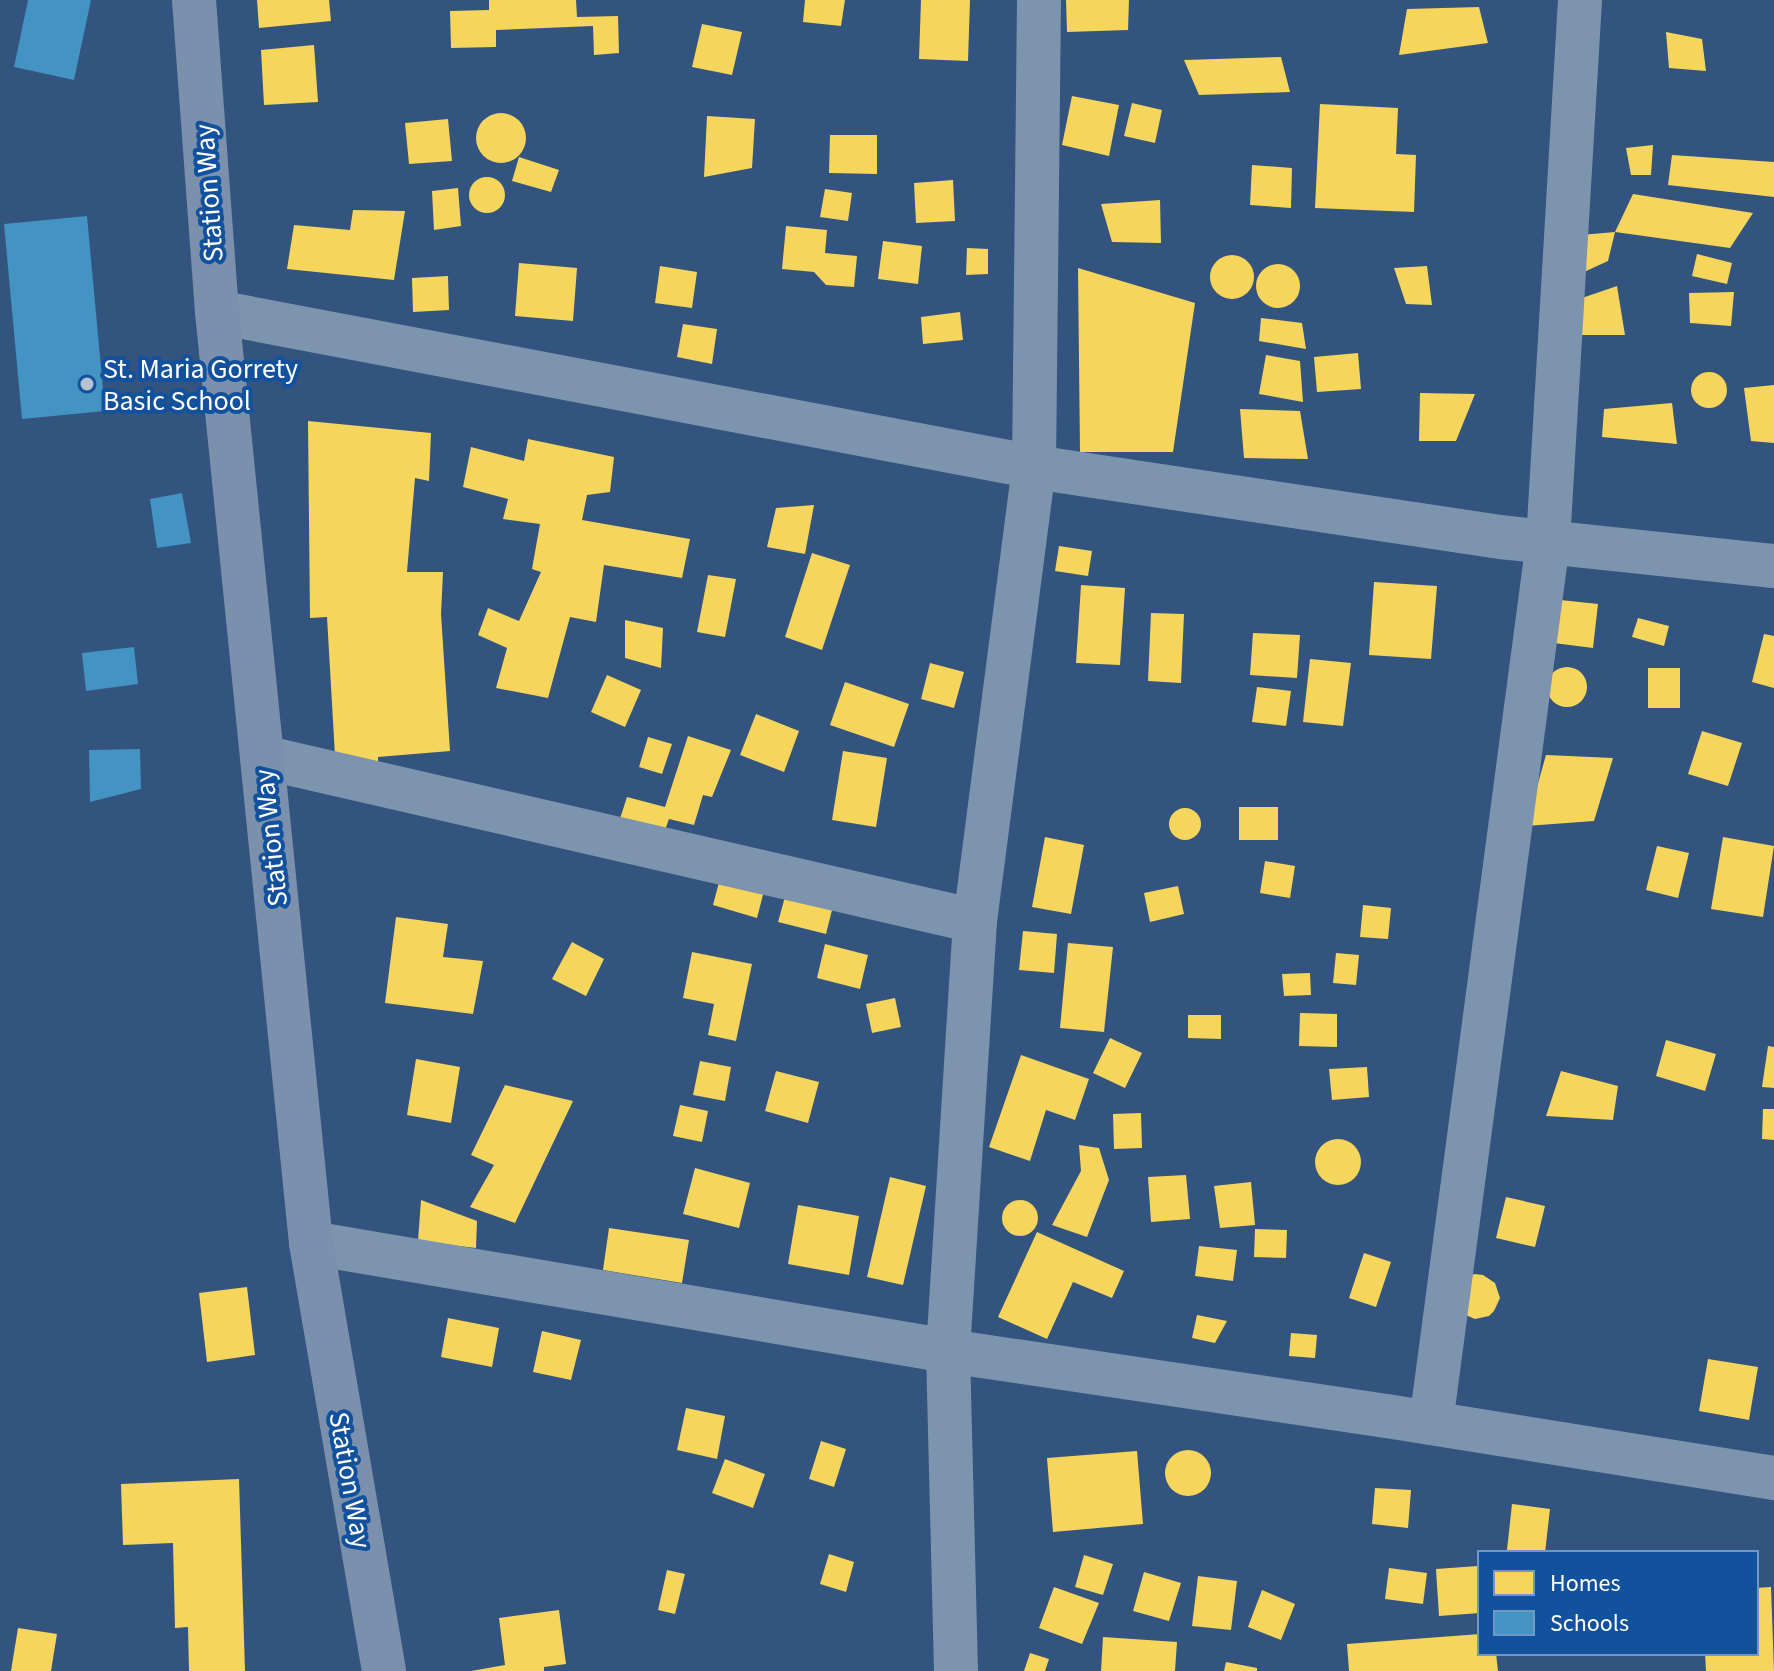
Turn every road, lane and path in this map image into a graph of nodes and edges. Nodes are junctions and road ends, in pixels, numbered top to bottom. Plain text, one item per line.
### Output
1 (194, 0) edge
2 (1039, 0) edge
3 (1580, 0) edge
4 (217, 312) junction
5 (1034, 467) junction
6 (1548, 542) junction
7 (1774, 566) edge
8 (262, 757) junction
9 (975, 921) junction
10 (311, 1243) junction
11 (948, 1351) junction
12 (1431, 1423) junction
13 (1774, 1478) edge
14 (384, 1671) edge
15 (956, 1671) edge

1 - 4 main road, Station Way
2 - 5 street
3 - 6 street
4 - 5 street
4 - 8 main road, Station Way
5 - 6 street
5 - 9 street
6 - 7 street
6 - 12 street
8 - 9 street
8 - 10 main road, Station Way
9 - 11 street
10 - 11 street
10 - 14 main road, Station Way
11 - 12 street
11 - 15 street
12 - 13 street

